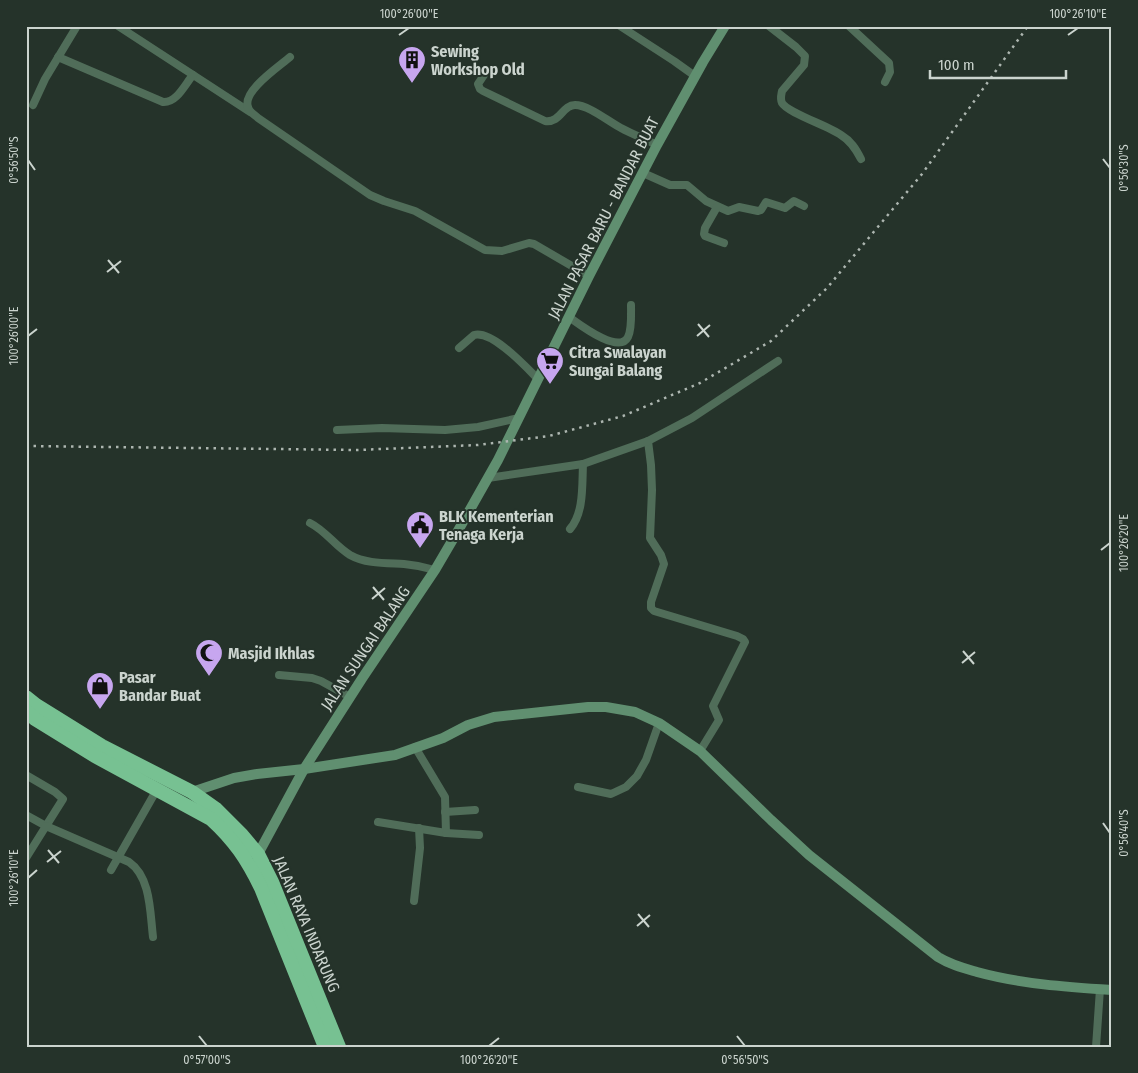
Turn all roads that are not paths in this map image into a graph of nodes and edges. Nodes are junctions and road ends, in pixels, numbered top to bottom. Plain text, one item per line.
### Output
1 (77, 26) edge
2 (118, 26) edge
3 (620, 26) edge
4 (726, 26) edge
5 (769, 26) edge
6 (849, 26) edge
7 (58, 57) junction
8 (290, 57) dead end
9 (193, 75) junction
10 (484, 75) dead end
11 (694, 76) junction
12 (885, 82) dead end
13 (33, 105) dead end
14 (250, 112) junction
15 (657, 145) junction
16 (861, 159) dead end
17 (643, 173) junction
18 (804, 206) dead end
19 (717, 207) junction
20 (724, 243) dead end
21 (589, 276) junction
22 (631, 305) dead end
23 (569, 317) junction
24 (459, 348) dead end
25 (778, 361) dead end
26 (538, 379) junction
27 (518, 418) junction
28 (338, 430) dead end
29 (648, 441) junction
30 (498, 460) joint
31 (584, 464) junction
32 (488, 478) junction
33 (310, 523) dead end
34 (570, 530) dead end
35 (435, 570) junction
36 (279, 675) dead end
37 (26, 697) edge
38 (350, 697) junction
39 (26, 711) edge
40 (660, 723) junction
41 (415, 748) junction
42 (700, 751) junction
43 (304, 769) junction
44 (26, 775) edge
45 (578, 787) dead end
46 (156, 791) junction
47 (192, 792) junction
48 (475, 810) dead end
49 (445, 812) junction
50 (26, 815) edge
51 (378, 822) dead end
52 (46, 826) junction
53 (419, 828) junction
54 (446, 833) junction
55 (479, 836) dead end
56 (258, 854) junction
57 (118, 857) junction
58 (26, 858) edge
59 (111, 870) dead end
60 (414, 901) dead end
61 (153, 937) dead end
62 (1100, 989) junction
63 (1112, 990) edge
64 (325, 1047) edge
65 (340, 1047) edge
66 (1096, 1047) edge

1 - 7 street
2 - 9 street
3 - 11 street
4 - 11 street, JALAN PASAR BARU - BANDAR BUAT
5 - 16 street
6 - 12 street
7 - 9 street
7 - 13 street
8 - 14 street
9 - 14 street
10 - 15 street
11 - 15 street, JALAN PASAR BARU - BANDAR BUAT
14 - 21 street
15 - 17 street, JALAN PASAR BARU - BANDAR BUAT
17 - 19 street
17 - 21 street, JALAN PASAR BARU - BANDAR BUAT
18 - 19 street
19 - 20 street
21 - 23 street, JALAN PASAR BARU - BANDAR BUAT
22 - 23 street
23 - 26 street, JALAN PASAR BARU - BANDAR BUAT
24 - 26 street
25 - 29 street
26 - 27 street, JALAN PASAR BARU - BANDAR BUAT
27 - 28 street
27 - 30 street, JALAN PASAR BARU - BANDAR BUAT
29 - 31 street
29 - 42 street
30 - 32 street, JALAN SUNGAI BALANG
31 - 32 street
31 - 34 street
32 - 35 street, JALAN SUNGAI BALANG
33 - 35 street
35 - 38 street, JALAN SUNGAI BALANG
36 - 38 street
37 - 47 highway, JALAN RAYA INDARUNG
38 - 43 street, JALAN SUNGAI BALANG
39 - 46 highway, JALAN RAYA INDARUNG
40 - 41 street
40 - 42 street
40 - 45 street
41 - 43 street
41 - 49 street
42 - 62 street
43 - 47 street
43 - 56 street, JALAN SUNGAI BALANG
44 - 52 street
46 - 57 street
46 - 64 highway, JALAN RAYA INDARUNG
47 - 56 highway, JALAN RAYA INDARUNG
48 - 49 street
49 - 54 street
50 - 52 street
51 - 53 street
52 - 57 street
52 - 58 street
53 - 54 street
53 - 60 street
54 - 55 street
56 - 65 highway, JALAN RAYA INDARUNG
57 - 59 street
57 - 61 street
62 - 63 street
62 - 66 street

